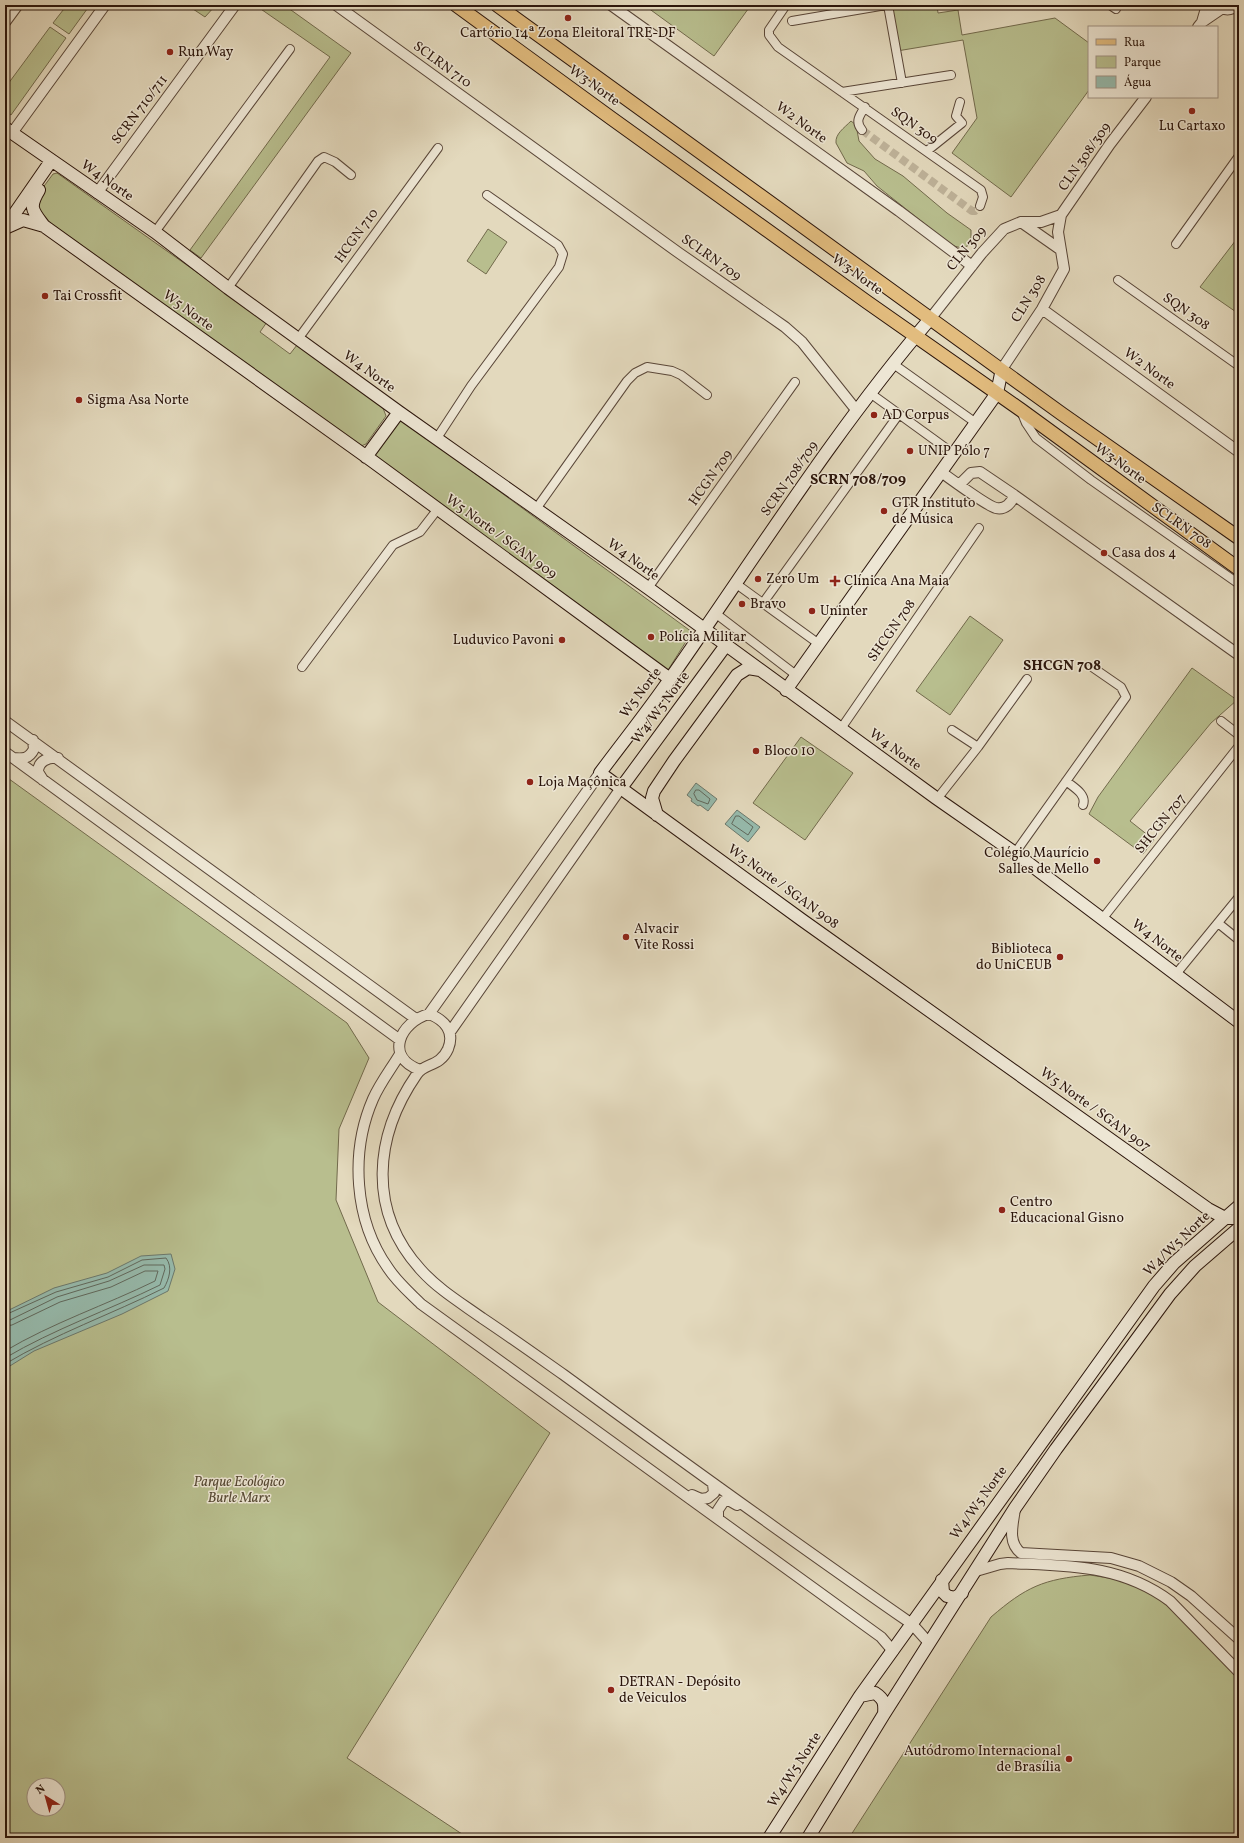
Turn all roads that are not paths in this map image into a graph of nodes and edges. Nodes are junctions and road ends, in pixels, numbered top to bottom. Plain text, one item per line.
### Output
1 (19, 5) edge
2 (105, 5) edge
3 (234, 5) edge
4 (336, 5) edge
5 (456, 5) edge
6 (497, 5) edge
7 (611, 5) edge
8 (786, 5) edge
9 (887, 5) edge
10 (1207, 5) edge
11 (1229, 8) edge
12 (792, 20) dead end
13 (5, 24) edge
14 (1200, 24) edge
15 (290, 49) dead end
16 (951, 75) dead end
17 (902, 83) junction
18 (842, 92) junction
19 (1145, 98) edge
20 (960, 102) dead end
21 (865, 107) junction
22 (862, 130) dead end
23 (9, 131) edge
24 (532, 147) joint
25 (438, 148) dead end
26 (927, 151) junction
27 (1239, 156) edge
28 (54, 163) junction
29 (351, 175) dead end
30 (97, 192) junction
31 (487, 195) dead end
32 (980, 206) dead end
33 (1061, 215) junction
34 (1021, 222) junction
35 (44, 226) junction
36 (5, 228) edge
37 (154, 232) junction
38 (1176, 244) dead end
39 (1061, 250) junction
40 (972, 266) junction
41 (863, 270) junction
42 (1118, 280) dead end
43 (844, 285) junction
44 (228, 288) junction
45 (900, 297) junction
46 (867, 302) junction
47 (1042, 309) junction
48 (930, 319) junction
49 (916, 335) junction
50 (298, 339) junction
51 (892, 363) junction
52 (1239, 366) edge
53 (1002, 370) junction
54 (794, 382) dead end
55 (870, 393) junction
56 (997, 393) junction
57 (707, 395) dead end
58 (1021, 410) junction
59 (399, 412) junction
60 (857, 412) junction
61 (899, 414) junction
62 (1062, 414) junction
63 (313, 420) joint
64 (976, 423) junction
65 (1044, 428) junction
66 (437, 438) junction
67 (1105, 444) junction
68 (1070, 448) junction
69 (1239, 452) edge
70 (954, 454) junction
71 (366, 457) junction
72 (941, 472) junction
73 (960, 485) junction
74 (1014, 495) junction
75 (536, 508) junction
76 (437, 510) junction
77 (979, 528) dead end
78 (1239, 538) edge
79 (1239, 569) edge
80 (735, 583) junction
81 (1239, 584) edge
82 (648, 588) junction
83 (763, 603) junction
84 (715, 613) junction
85 (704, 629) junction
86 (819, 644) junction
87 (726, 645) junction
88 (1239, 655) edge
89 (302, 667) dead end
90 (1092, 667) dead end
91 (760, 670) junction
92 (796, 675) junction
93 (670, 679) junction
94 (1027, 679) dead end
95 (786, 690) junction
96 (5, 721) edge
97 (1221, 721) dead end
98 (840, 730) junction
99 (952, 730) dead end
100 (1239, 735) edge
101 (33, 740) junction
102 (1239, 746) edge
103 (978, 747) junction
104 (9, 755) edge
105 (58, 758) junction
106 (600, 773) junction
107 (44, 781) junction
108 (1066, 781) junction
109 (621, 788) junction
110 (937, 799) junction
111 (1083, 805) dead end
112 (657, 815) junction
113 (1015, 853) junction
114 (1239, 897) edge
115 (1103, 918) junction
116 (1218, 923) junction
117 (1239, 940) edge
118 (1176, 974) junction
119 (429, 1014) junction
120 (416, 1019) junction
121 (1239, 1022) edge
122 (949, 1024) joint
123 (450, 1032) junction
124 (400, 1040) junction
125 (400, 1054) junction
126 (420, 1070) junction
127 (1239, 1206) edge
128 (1225, 1218) junction
129 (1239, 1218) edge
130 (1239, 1228) edge
131 (661, 1477) junction
132 (713, 1484) junction
133 (1015, 1508) junction
134 (718, 1518) junction
135 (780, 1533) junction
136 (976, 1571) junction
137 (942, 1580) junction
138 (962, 1593) junction
139 (912, 1624) junction
140 (1239, 1640) edge
141 (929, 1643) junction
142 (893, 1651) junction
143 (1239, 1672) edge
144 (860, 1696) junction
145 (884, 1714) junction
146 (769, 1838) edge
147 (808, 1838) edge

1 - 13 street
2 - 23 street
3 - 30 street, SCRN 710/711
4 - 24 street, SCLRN 710
5 - 43 main road, W3 Norte
6 - 41 main road, W3 Norte
7 - 40 street, W2 Norte
8 - 18 street, SQN 309
9 - 12 street
9 - 17 street
10 - 14 street
11 - 14 street
15 - 37 street
16 - 17 street, SQN 309
17 - 18 street, SQN 309
18 - 21 street, SQN 309
19 - 33 street, CLN 308/309
20 - 26 street
21 - 22 street
21 - 26 street, SQN 309
23 - 28 main road, W4 Norte
24 - 60 street, SCLRN 709
25 - 50 street, HCGN 710
26 - 32 street, SQN 309
27 - 38 street
28 - 30 main road, W4 Norte
28 - 35 main road, W5 Norte
28 - 36 main road, W5 Norte
29 - 44 street
30 - 37 main road, W4 Norte
31 - 66 street
33 - 34 street, CLN 309
33 - 39 street, CLN 308
34 - 39 street
34 - 40 street, CLN 309
35 - 36 main road, W5 Norte
35 - 63 main road, W5 Norte
37 - 44 main road, W4 Norte
39 - 47 street, CLN 308
40 - 48 street, CLN 309
41 - 43 main road
41 - 45 main road, W3 Norte
42 - 52 street, SQN 308
43 - 46 main road, W3 Norte
44 - 50 main road, W4 Norte
45 - 46 main road
45 - 48 main road, W3 Norte
46 - 49 main road, W3 Norte
47 - 53 street, CLN 308
47 - 69 street, W2 Norte
48 - 49 main road, CLN 309
48 - 53 main road, W3 Norte
49 - 51 main road, SCRN 708/709
49 - 56 main road, W3 Norte
50 - 59 main road, W4 Norte
51 - 55 main road, SCRN 708/709
51 - 64 street
53 - 56 main road, CLN 308
53 - 62 main road, W3 Norte
54 - 82 street, HCGN 709
55 - 60 main road, SCRN 708/709
55 - 61 street
56 - 58 main road, W3 Norte
56 - 64 main road
57 - 75 street
58 - 65 main road, W3 Norte
58 - 81 street, SCLRN 708
59 - 66 main road, W4 Norte
59 - 71 main road
60 - 80 main road, SCRN 708/709
61 - 70 street
61 - 83 street
62 - 65 main road
62 - 67 main road, W3 Norte
63 - 71 main road, W5 Norte / SGAN 909
64 - 70 main road
65 - 68 main road, W3 Norte
66 - 75 main road, W4 Norte
67 - 68 main road
67 - 78 main road, W3 Norte
68 - 79 main road, W3 Norte
70 - 72 main road
71 - 76 main road, W5 Norte / SGAN 909
72 - 73 street
72 - 86 main road
73 - 74 street
73 - 74 street
74 - 88 street
75 - 82 main road, W4 Norte
76 - 89 street
76 - 93 main road, W5 Norte / SGAN 909
77 - 98 street, SHCGN 708
80 - 83 street
80 - 84 main road, SCRN 708/709
82 - 85 main road, W4 Norte
83 - 86 street
84 - 85 main road, SCRN 708/709
84 - 92 street
85 - 87 main road, W4 Norte
85 - 93 main road, W5 Norte
86 - 92 main road
87 - 91 main road, W4 Norte
87 - 109 main road, W4/W5 Norte
90 - 108 street
91 - 95 main road, W4 Norte
91 - 112 main road
92 - 95 main road
93 - 106 main road, W5 Norte
94 - 103 street
95 - 98 main road, W4 Norte
96 - 101 street
97 - 100 street
98 - 110 main road, W4 Norte
99 - 103 street
101 - 104 street
101 - 105 street
102 - 115 street, SHCGN 707
103 - 110 street
104 - 107 street
105 - 107 street
105 - 120 street
106 - 109 main road, W5 Norte / SGAN 908
106 - 119 street
107 - 124 street
108 - 111 street
108 - 113 street
109 - 112 main road, W5 Norte / SGAN 908
109 - 123 street
110 - 113 main road, W4 Norte
112 - 122 main road, W5 Norte / SGAN 908
113 - 115 main road, W4 Norte
114 - 116 street
115 - 118 main road, W4 Norte
116 - 117 street
116 - 118 street
118 - 121 main road, W4 Norte
119 - 120 street
119 - 123 street
120 - 124 street
122 - 128 main road, W5 Norte / SGAN 907
123 - 126 street
124 - 125 street
125 - 126 street
125 - 131 street
126 - 132 street
127 - 128 main road, W4/W5 Norte
128 - 129 main road
128 - 137 main road, W4/W5 Norte
130 - 133 main road, W4/W5 Norte
131 - 132 street
131 - 134 street
132 - 135 street
133 - 136 main road, W4/W5 Norte
133 - 140 street
134 - 135 street
134 - 142 street
135 - 139 street
136 - 138 main road, W4/W5 Norte
136 - 143 street
137 - 138 main road
137 - 139 main road, W4/W5 Norte
138 - 141 main road, W4/W5 Norte
139 - 141 street
139 - 142 main road, W4/W5 Norte
141 - 145 main road, W4/W5 Norte
142 - 144 main road, W4/W5 Norte
144 - 145 main road
144 - 146 main road, W4/W5 Norte
145 - 147 main road, W4/W5 Norte

